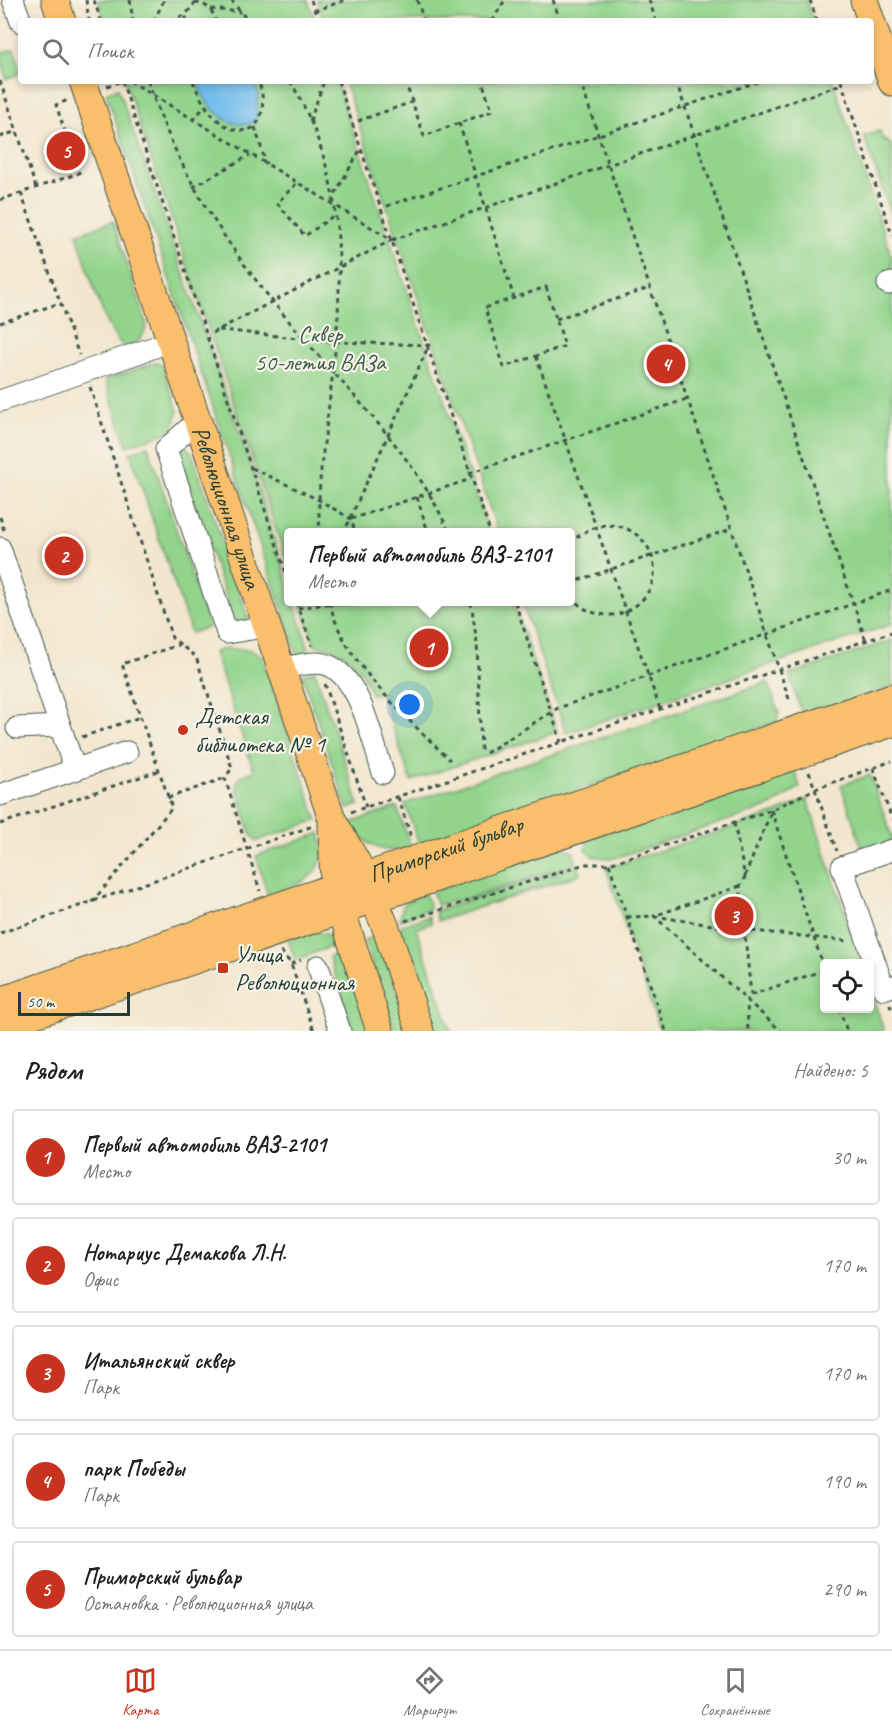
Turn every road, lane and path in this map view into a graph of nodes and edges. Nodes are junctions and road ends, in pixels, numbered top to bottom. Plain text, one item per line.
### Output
1 (13, 0) edge
2 (55, 0) edge
3 (86, 0) edge
4 (94, 0) edge
5 (129, 0) edge
6 (164, 0) edge
7 (205, 0) edge
8 (231, 0) edge
9 (311, 0) edge
10 (346, 0) edge
11 (417, 0) edge
12 (505, 0) edge
13 (553, 0) edge
14 (649, 0) edge
15 (810, 0) edge
16 (864, 0) edge
17 (194, 2) edge
18 (201, 3) junction
19 (211, 9) junction
20 (314, 11) junction
21 (241, 12) junction
22 (186, 14) junction
23 (20, 18) edge
24 (61, 18) edge
25 (89, 18) edge
26 (100, 18) edge
27 (132, 18) edge
28 (155, 18) edge
29 (177, 18) edge
30 (186, 18) edge
31 (215, 18) edge
32 (246, 18) edge
33 (317, 18) edge
34 (423, 18) edge
35 (494, 18) edge
36 (559, 18) edge
37 (655, 18) edge
38 (817, 18) edge
39 (870, 18) edge
40 (874, 29) edge
41 (0, 81) edge
42 (892, 82) edge
43 (108, 84) edge
44 (123, 84) edge
45 (135, 84) edge
46 (149, 84) edge
47 (194, 84) edge
48 (259, 84) edge
49 (292, 84) edge
50 (323, 84) edge
51 (339, 84) edge
52 (406, 84) edge
53 (483, 84) edge
54 (581, 84) edge
55 (677, 84) edge
56 (751, 84) edge
57 (835, 84) edge
58 (842, 84) edge
59 (86, 89) edge
60 (153, 95) junction
61 (412, 102) junction
62 (205, 106) junction
63 (685, 107) junction
64 (193, 120) junction
65 (310, 121) junction
66 (358, 121) dead end
67 (459, 123) junction
68 (255, 126) junction
69 (17, 131) junction
70 (694, 135) junction
71 (0, 136) edge
72 (598, 136) junction
73 (361, 149) junction
74 (250, 155) junction
75 (266, 165) junction
76 (608, 165) junction
77 (476, 177) junction
78 (296, 184) junction
79 (193, 187) junction
80 (36, 188) junction
81 (21, 193) junction
82 (334, 195) junction
83 (0, 200) edge
84 (387, 206) dead end
85 (486, 207) junction
86 (337, 211) junction
87 (892, 235) edge
88 (392, 240) junction
89 (340, 269) junction
90 (650, 288) junction
91 (514, 298) junction
92 (273, 302) junction
93 (60, 303) junction
94 (556, 319) junction
95 (0, 323) edge
96 (217, 330) junction
97 (208, 335) junction
98 (304, 339) junction
99 (172, 340) junction
100 (336, 342) junction
101 (429, 345) junction
102 (536, 356) junction
103 (85, 372) junction
104 (333, 372) junction
105 (687, 399) junction
106 (0, 401) edge
107 (198, 420) junction
108 (389, 434) junction
109 (565, 439) junction
110 (252, 468) junction
111 (469, 473) junction
112 (471, 479) junction
113 (429, 493) junction
114 (417, 497) junction
115 (319, 500) junction
116 (351, 519) junction
117 (596, 526) junction
118 (320, 528) edge
119 (346, 528) edge
120 (354, 528) edge
121 (427, 528) edge
122 (447, 528) edge
123 (489, 528) edge
124 (731, 529) junction
125 (575, 538) edge
126 (0, 548) edge
127 (651, 555) junction
128 (284, 567) edge
129 (610, 569) junction
130 (575, 581) edge
131 (892, 590) edge
132 (575, 599) edge
133 (855, 603) junction
134 (310, 606) edge
135 (331, 606) edge
136 (472, 606) edge
137 (516, 606) edge
138 (298, 608) joint
139 (625, 612) junction
140 (269, 626) junction
141 (892, 632) edge
142 (766, 634) junction
143 (866, 641) junction
144 (178, 645) junction
145 (318, 663) junction
146 (282, 668) junction
147 (779, 670) junction
148 (648, 675) junction
149 (892, 697) edge
150 (789, 702) dead end
151 (660, 709) junction
152 (551, 712) junction
153 (892, 723) edge
154 (60, 726) junction
155 (17, 728) dead end
156 (561, 742) junction
157 (481, 751) dead end
158 (128, 752) dead end
159 (486, 753) dead end
160 (450, 760) dead end
161 (892, 761) edge
162 (873, 768) junction
163 (75, 770) junction
164 (158, 771) junction
165 (383, 773) dead end
166 (225, 778) junction
167 (815, 789) junction
168 (0, 795) edge
169 (398, 797) junction
170 (168, 798) junction
171 (366, 807) junction
172 (771, 810) junction
173 (332, 819) junction
174 (892, 819) edge
175 (734, 822) junction
176 (0, 824) edge
177 (414, 847) dead end
178 (247, 849) junction
179 (892, 850) edge
180 (609, 864) junction
181 (842, 867) junction
182 (745, 877) junction
183 (740, 886) junction
184 (369, 888) junction
185 (338, 899) junction
186 (263, 900) dead end
187 (92, 902) junction
188 (654, 916) junction
189 (627, 917) junction
190 (399, 923) dead end
191 (743, 930) junction
192 (0, 933) edge
193 (815, 939) junction
194 (868, 942) junction
195 (278, 944) dead end
196 (822, 959) edge
197 (318, 966) dead end
198 (820, 971) edge
199 (892, 986) edge
200 (751, 995) junction
201 (747, 998) junction
202 (0, 1001) edge
203 (841, 1013) edge
204 (0, 1026) edge
205 (314, 1031) edge
206 (340, 1031) edge
207 (380, 1031) edge
208 (420, 1031) edge
209 (666, 1031) edge
210 (748, 1031) edge
211 (781, 1031) edge
212 (847, 1031) edge

1 - 23 street
2 - 24 main road
3 - 25 path
4 - 26 path
5 - 27 path
6 - 28 path
7 - 18 path
8 - 21 path
9 - 20 path
10 - 20 path
11 - 34 path
12 - 35 path
13 - 36 path
14 - 37 path
15 - 38 path
16 - 39 main road
17 - 18 path
17 - 22 path
18 - 19 path
19 - 21 path
19 - 31 path
20 - 33 path
21 - 32 path
22 - 29 path
22 - 30 path
40 - 42 main road
41 - 69 path
43 - 59 path
44 - 97 path
45 - 60 path
46 - 60 path
47 - 62 path
48 - 68 path
49 - 65 path
50 - 65 path
51 - 73 path
52 - 61 path
53 - 67 path
54 - 72 path
55 - 63 path
56 - 63 path
57 - 70 path
58 - 87 path
59 - 80 path
59 - 99 main road, Революционная улица
60 - 64 path
60 - 79 path
61 - 66 path
61 - 67 path
62 - 64 path
62 - 68 path
63 - 70 path
63 - 72 path
64 - 74 path
65 - 82 path
67 - 77 path
68 - 75 path
69 - 71 path
69 - 80 path
70 - 76 path
70 - 133 path
72 - 76 path
72 - 77 path
73 - 82 path
73 - 88 path
74 - 75 path
74 - 79 path
75 - 78 path
76 - 85 path
76 - 90 path
77 - 84 path
77 - 85 path
78 - 86 path
78 - 86 path
79 - 92 path
80 - 81 path
81 - 83 path
81 - 93 path
82 - 86 path
85 - 88 path
85 - 91 path
86 - 88 path
86 - 89 path
88 - 89 path
88 - 101 path
89 - 92 path
89 - 100 path
90 - 94 path
90 - 105 path
91 - 94 path
91 - 102 path
92 - 96 path
92 - 98 path
93 - 95 path
93 - 103 path
94 - 102 path
96 - 97 path
96 - 98 path
97 - 110 path
98 - 100 path
98 - 104 path
99 - 103 street
99 - 107 main road, Революционная улица
100 - 101 path
100 - 104 path
101 - 108 path
101 - 111 path
102 - 109 path
103 - 106 street
103 - 144 path
104 - 108 path
104 - 115 path
105 - 109 path
105 - 124 path
107 - 140 main road, Революционная улица
107 - 140 street
108 - 113 path
108 - 116 path
109 - 111 path
109 - 117 path
110 - 115 path
110 - 128 path
111 - 112 path
112 - 113 path
112 - 123 path
113 - 114 path
113 - 122 path
114 - 116 path
114 - 121 path
115 - 116 path
115 - 118 path
116 - 119 path
116 - 120 path
117 - 125 path
117 - 127 path
117 - 129 path
124 - 127 path
124 - 142 path
126 - 154 street
127 - 129 path
127 - 139 path
129 - 130 path
129 - 139 path
131 - 133 path
132 - 139 path
133 - 142 path
133 - 143 path
134 - 138 path
135 - 160 path
136 - 157 path
137 - 152 path
138 - 145 path
139 - 148 path
140 - 146 main road, Революционная улица
141 - 143 path
142 - 147 path
142 - 148 path
143 - 147 path
144 - 164 path
144 - 166 path
145 - 146 street
145 - 165 street
145 - 171 path
146 - 173 main road, Революционная улица
147 - 150 path
147 - 151 path
148 - 151 path
148 - 152 path
149 - 184 main road, Приморский бульвар
151 - 156 path
152 - 156 path
152 - 159 path
153 - 184 main road
154 - 155 street
154 - 163 street
156 - 169 path
158 - 163 street
161 - 162 path
162 - 167 path
162 - 174 path
163 - 168 street
164 - 170 path
164 - 176 path
166 - 170 path
166 - 178 path
167 - 172 path
167 - 181 path
169 - 171 path
169 - 177 path
170 - 187 path
171 - 173 path
172 - 175 path
172 - 182 path
172 - 193 path
173 - 178 path
173 - 184 main road, Революционная улица
173 - 185 main road
175 - 180 path
175 - 182 path
178 - 186 path
178 - 187 path
179 - 181 street
180 - 189 path
180 - 190 path
181 - 194 street
182 - 183 path
183 - 188 path
183 - 191 path
184 - 185 main road, Приморский бульвар
184 - 208 main road, Революционная улица
185 - 202 main road, Приморский бульвар
185 - 204 main road
185 - 207 main road
187 - 192 path
188 - 189 path
188 - 191 path
188 - 201 path
189 - 209 path
191 - 193 path
191 - 200 path
193 - 194 path
193 - 196 path
194 - 199 street
195 - 205 path
197 - 206 street
198 - 200 path
200 - 201 path
201 - 210 path
201 - 211 path
203 - 212 path

